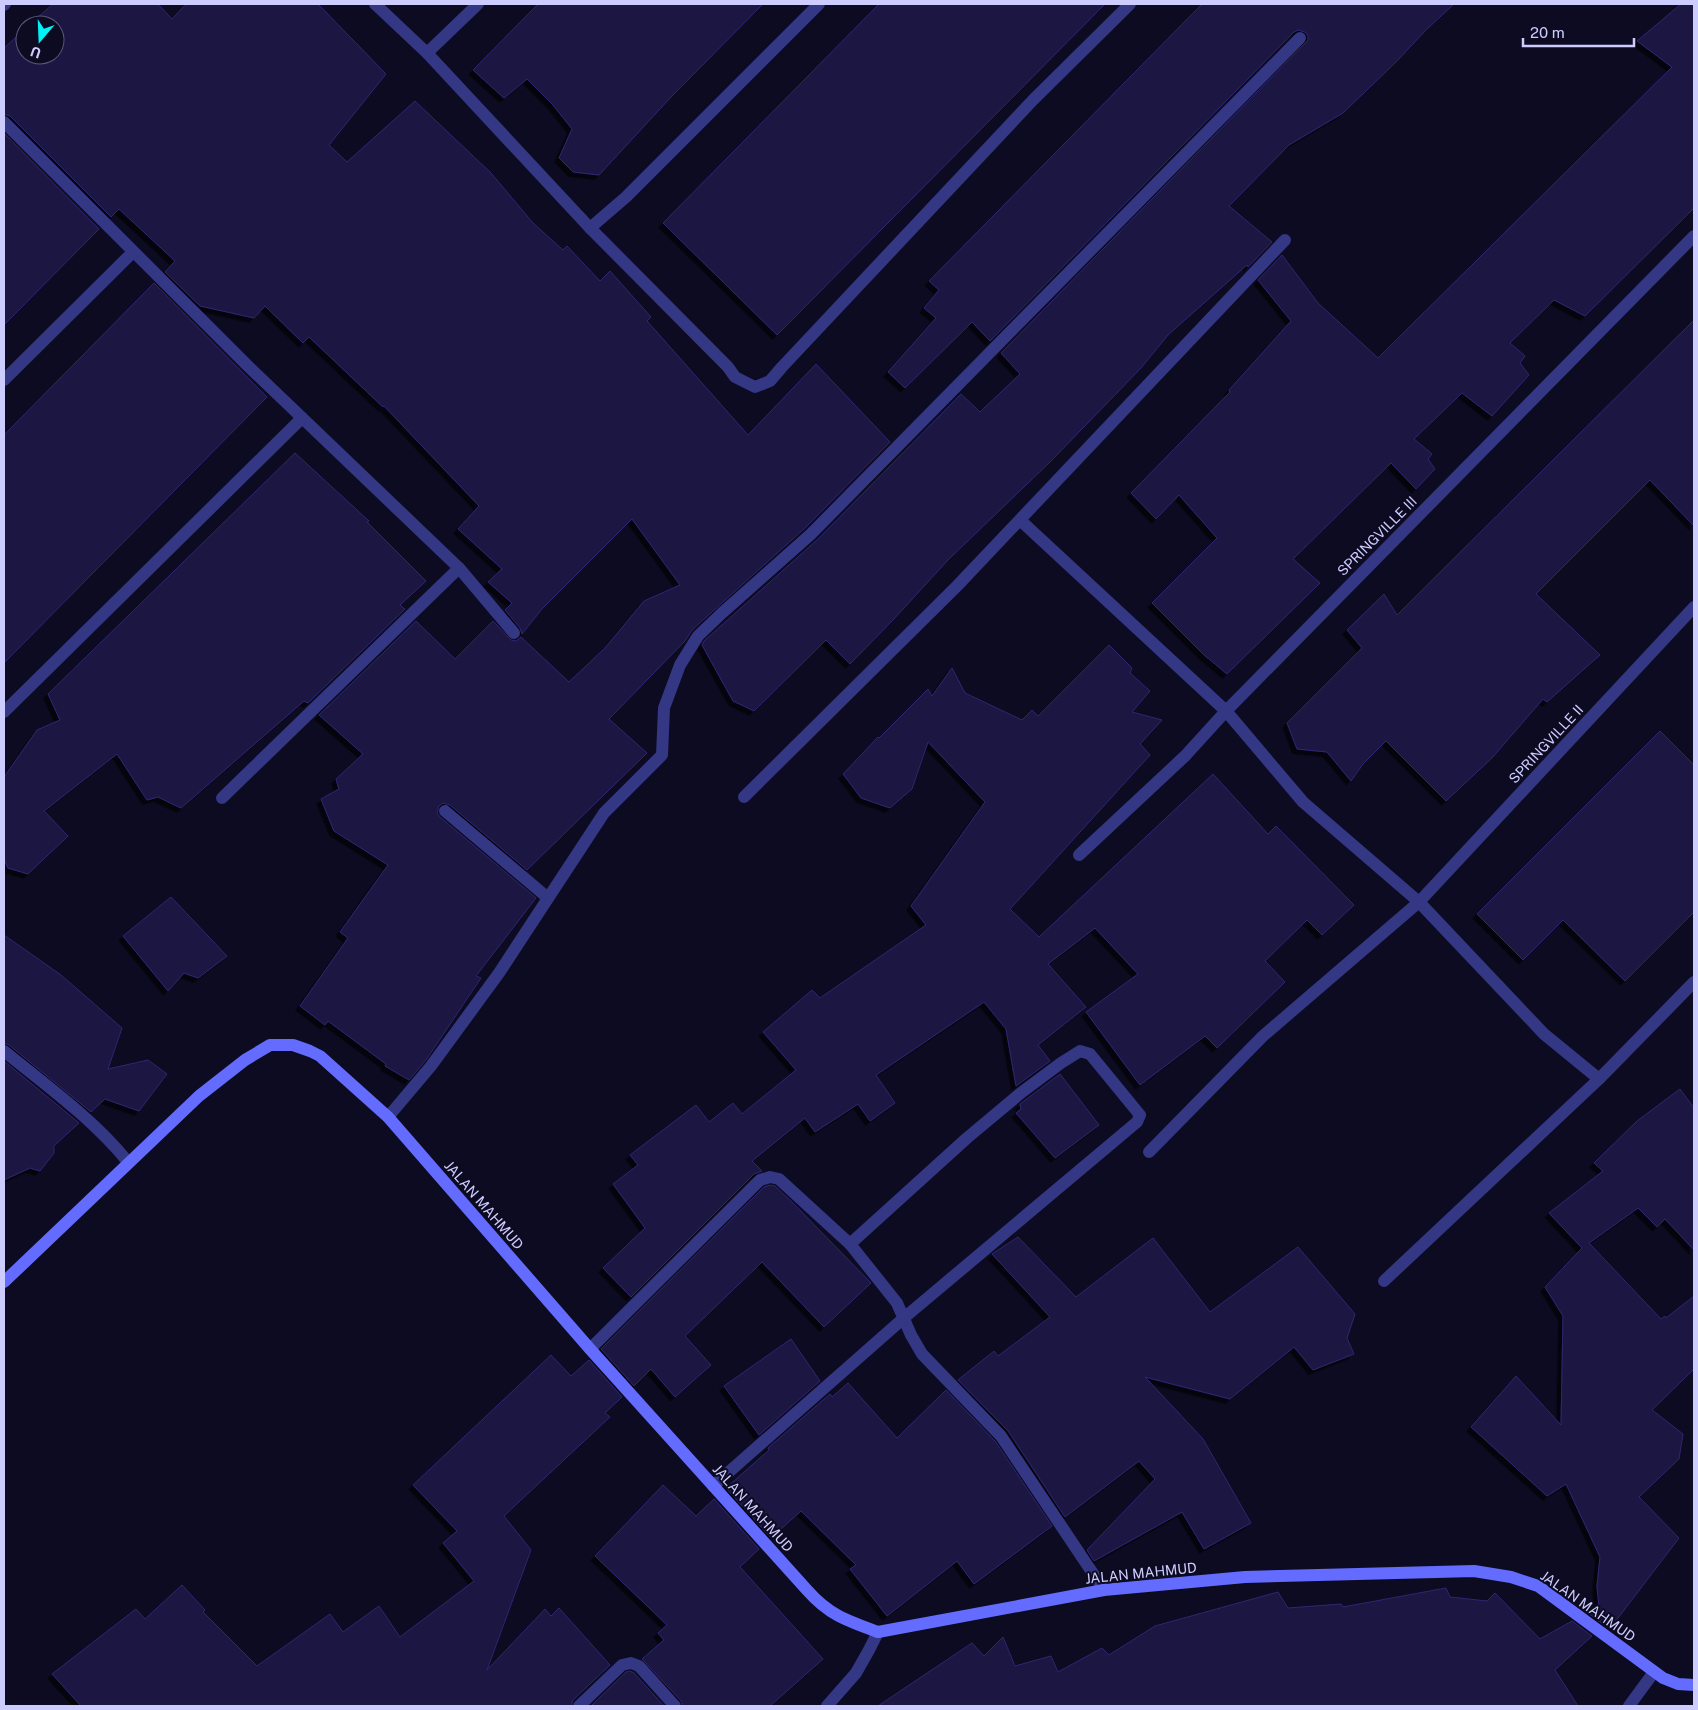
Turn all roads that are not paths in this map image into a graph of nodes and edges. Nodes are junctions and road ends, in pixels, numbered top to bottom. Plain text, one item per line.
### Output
1 (375, 4) edge
2 (478, 4) edge
3 (819, 4) edge
4 (1130, 4) edge
5 (1300, 38) dead end
6 (427, 53) junction
7 (4, 122) edge
8 (590, 228) junction
9 (1694, 236) edge
10 (1284, 240) dead end
11 (133, 252) junction
12 (4, 380) edge
13 (302, 418) junction
14 (1020, 520) junction
15 (458, 568) junction
16 (1694, 607) edge
17 (514, 633) dead end
18 (1226, 711) junction
19 (4, 712) edge
20 (744, 797) dead end
21 (222, 798) dead end
22 (445, 811) dead end
23 (1079, 855) dead end
24 (548, 898) junction
25 (1419, 902) junction
26 (1694, 982) edge
27 (4, 1051) edge
28 (1599, 1079) junction
29 (388, 1117) junction
30 (1149, 1152) dead end
31 (128, 1162) junction
32 (850, 1244) junction
33 (1384, 1281) dead end
34 (4, 1282) edge
35 (904, 1317) junction
36 (590, 1349) junction
37 (713, 1486) junction
38 (1104, 1590) junction
39 (878, 1632) junction
40 (1654, 1672) junction
41 (1694, 1685) edge
42 (579, 1706) edge
43 (675, 1706) edge
44 (827, 1706) edge
45 (1629, 1706) edge

1 - 6 street
2 - 6 street
3 - 8 street
4 - 8 street
5 - 24 street
6 - 8 street
7 - 11 street
9 - 18 street, SPRINGVILLE III
10 - 14 street
11 - 12 street
11 - 13 street
13 - 15 street
13 - 19 street
14 - 18 street
14 - 20 street
15 - 17 street
15 - 21 street
16 - 25 street, SPRINGVILLE II
18 - 23 street, SPRINGVILLE III
18 - 25 street
22 - 24 street
24 - 29 street
25 - 28 street
25 - 30 street, SPRINGVILLE II
26 - 28 street
27 - 31 street
28 - 33 street
29 - 31 street, JALAN MAHMUD
29 - 36 street, JALAN MAHMUD
31 - 34 street, JALAN MAHMUD
32 - 35 street
32 - 35 street
32 - 36 street
35 - 37 street
35 - 38 street
36 - 37 street, JALAN MAHMUD
37 - 39 street, JALAN MAHMUD
38 - 39 street, JALAN MAHMUD
38 - 40 street, JALAN MAHMUD
39 - 44 street
40 - 41 street, JALAN MAHMUD
40 - 45 street
42 - 43 street

